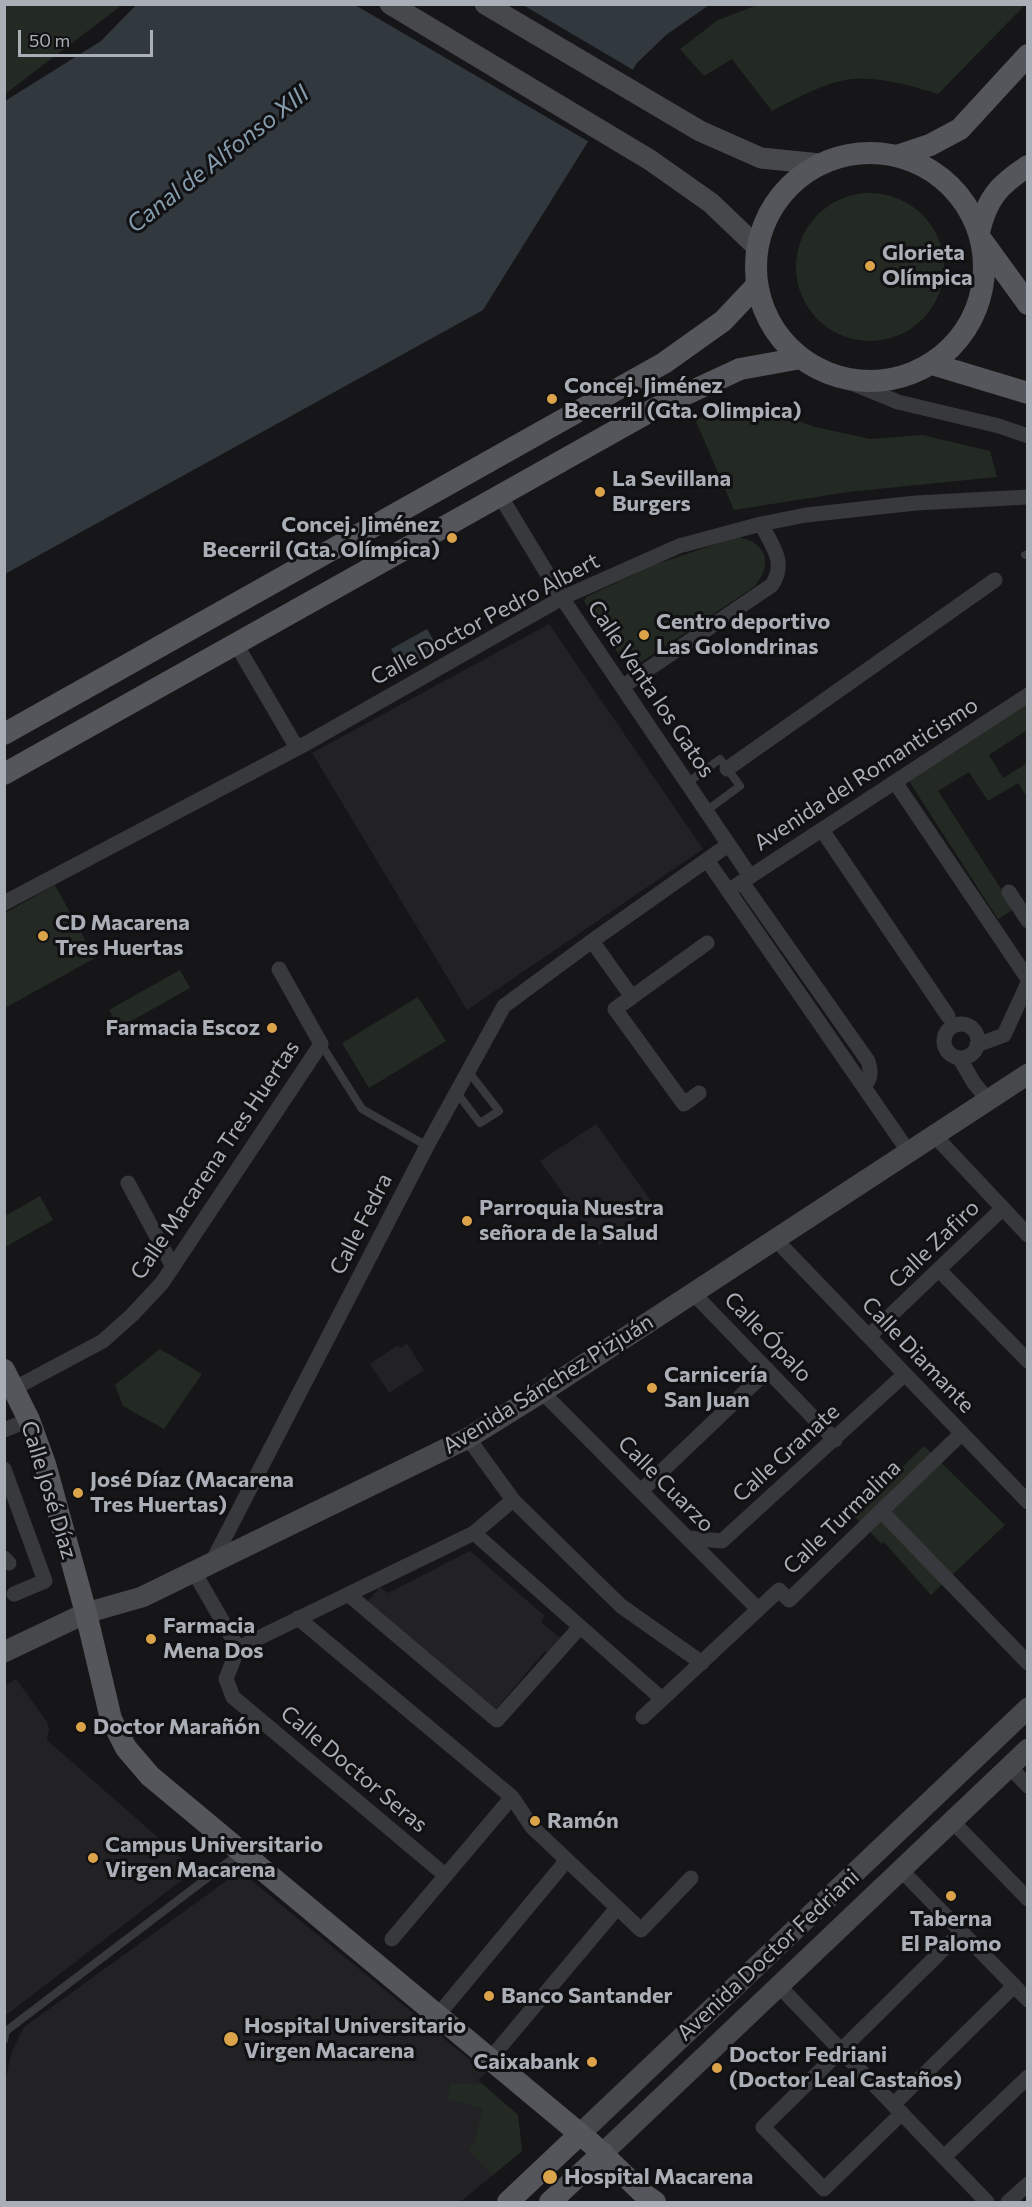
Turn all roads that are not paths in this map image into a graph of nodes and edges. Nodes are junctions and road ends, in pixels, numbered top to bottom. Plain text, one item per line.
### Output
1 (390, 4) edge
2 (486, 4) edge
3 (1028, 55) edge
4 (897, 156) junction
5 (820, 164) junction
6 (1028, 166) edge
7 (980, 236) junction
8 (757, 248) junction
9 (757, 285) junction
10 (1028, 304) edge
11 (801, 358) junction
12 (932, 364) junction
13 (837, 377) junction
14 (1028, 393) edge
15 (1028, 436) edge
16 (499, 494) junction
17 (1027, 498) edge
18 (761, 524) junction
19 (995, 580) dead end
20 (562, 598) junction
21 (236, 644) junction
22 (622, 687) junction
23 (1028, 695) edge
24 (4, 735) edge
25 (297, 748) junction
26 (727, 769) junction
27 (4, 774) edge
28 (895, 782) junction
29 (687, 783) junction
30 (706, 811) junction
31 (822, 830) junction
32 (728, 845) junction
33 (707, 860) junction
34 (746, 879) junction
35 (728, 891) junction
36 (1010, 892) dead end
37 (4, 903) edge
38 (1028, 921) edge
39 (592, 941) junction
40 (707, 943) dead end
41 (279, 969) dead end
42 (1028, 981) edge
43 (632, 997) junction
44 (948, 1016) dead end
45 (321, 1044) junction
46 (977, 1046) junction
47 (960, 1059) junction
48 (468, 1070) junction
49 (1028, 1074) edge
50 (863, 1086) junction
51 (456, 1091) junction
52 (699, 1093) dead end
53 (987, 1099) junction
54 (934, 1135) junction
55 (427, 1146) junction
56 (908, 1151) junction
57 (128, 1183) dead end
58 (1003, 1208) junction
59 (1028, 1235) edge
60 (775, 1239) junction
61 (173, 1267) junction
62 (939, 1269) junction
63 (693, 1293) junction
64 (869, 1336) junction
65 (1028, 1361) edge
66 (768, 1370) junction
67 (904, 1374) junction
68 (10, 1379) edge
69 (542, 1392) junction
70 (29, 1420) junction
71 (4, 1430) edge
72 (962, 1433) junction
73 (468, 1438) junction
74 (835, 1440) junction
75 (4, 1469) edge
76 (641, 1491) junction
77 (513, 1500) junction
78 (1028, 1502) edge
79 (881, 1511) junction
80 (474, 1533) junction
81 (689, 1538) junction
82 (213, 1562) junction
83 (194, 1572) junction
84 (14, 1594) dead end
85 (349, 1595) junction
86 (758, 1609) junction
87 (86, 1613) junction
88 (298, 1618) junction
89 (580, 1627) junction
90 (238, 1648) junction
91 (4, 1652) edge
92 (702, 1663) junction
93 (1028, 1663) edge
94 (661, 1698) junction
95 (1028, 1708) edge
96 (643, 1716) dead end
97 (1028, 1749) edge
98 (1009, 1766) junction
99 (1028, 1786) edge
100 (512, 1797) junction
101 (952, 1821) junction
102 (242, 1852) junction
103 (567, 1860) junction
104 (901, 1870) junction
105 (445, 1875) junction
106 (691, 1878) dead end
107 (1028, 1899) edge
108 (617, 1908) junction
109 (961, 1932) junction
110 (392, 1939) dead end
111 (779, 1986) junction
112 (1014, 1986) junction
113 (1028, 2000) edge
114 (438, 2015) junction
115 (4, 2040) edge
116 (842, 2051) junction
117 (490, 2059) junction
118 (1028, 2077) edge
119 (898, 2109) junction
120 (580, 2134) junction
121 (603, 2153) junction
122 (944, 2157) junction
123 (1028, 2184) edge
124 (978, 2200) edge
125 (508, 2202) edge
126 (550, 2202) edge
127 (655, 2202) edge
128 (1008, 2202) edge

1 - 8 main road
2 - 5 main road
3 - 4 main road
4 - 5 main road
4 - 7 main road
5 - 8 main road
6 - 7 main road
7 - 10 main road
7 - 12 main road
8 - 9 main road
9 - 11 main road
9 - 24 main road
11 - 13 main road
11 - 16 main road
12 - 13 main road
12 - 14 main road
13 - 15 street
16 - 20 street, Calle Venta los Gatos
16 - 21 main road
17 - 18 street, Calle Doctor Pedro Albert
18 - 20 street, Calle Doctor Pedro Albert
18 - 22 street
19 - 26 street
20 - 22 street, Calle Venta los Gatos
20 - 25 street, Calle Doctor Pedro Albert
21 - 25 street
21 - 27 main road
22 - 29 street, Calle Venta los Gatos
23 - 28 street, Avenida del Romanticismo
25 - 37 street, Calle Doctor Pedro Albert
26 - 29 lane
26 - 30 lane
28 - 31 street, Avenida del Romanticismo
28 - 42 street
29 - 30 street, Calle Venta los Gatos
30 - 32 street, Calle Venta los Gatos
31 - 34 street, Avenida del Romanticismo
31 - 44 street
32 - 33 street, Avenida del Romanticismo
32 - 34 street, Calle Venta los Gatos
33 - 35 street
33 - 39 street, Avenida del Romanticismo
34 - 35 street, Avenida del Romanticismo
34 - 50 street, Calle Venta los Gatos
35 - 50 street
36 - 38 street
39 - 43 street
39 - 48 street, Calle Fedra
40 - 43 street
41 - 45 street, Calle Macarena Tres Huertas
42 - 46 street
43 - 52 street
45 - 55 lane
45 - 61 street, Calle Macarena Tres Huertas
46 - 47 street
46 - 47 street
47 - 53 street
48 - 51 street, Calle Fedra
48 - 51 lane
49 - 53 main road, Avenida Sánchez Pizjuán
50 - 56 street
51 - 55 street, Calle Fedra
53 - 54 main road, Avenida Sánchez Pizjuán
54 - 56 main road, Avenida Sánchez Pizjuán
54 - 58 street
55 - 82 street, Calle Fedra
56 - 60 main road, Avenida Sánchez Pizjuán
57 - 61 street
58 - 59 street
58 - 62 street, Calle Zafiro
60 - 63 main road, Avenida Sánchez Pizjuán
60 - 64 street, Calle Diamante
61 - 68 street, Calle Macarena Tres Huertas
62 - 64 street, Calle Zafiro
62 - 65 street
63 - 66 street, Calle Ópalo
63 - 69 main road, Avenida Sánchez Pizjuán
64 - 67 street, Calle Diamante
66 - 74 street, Calle Ópalo
66 - 76 street
67 - 72 street, Calle Diamante
67 - 74 street, Calle Granate
68 - 70 main road, Calle José Díaz
69 - 73 main road, Avenida Sánchez Pizjuán
69 - 76 street, Calle Cuarzo
70 - 71 street
70 - 87 main road, Calle José Díaz
72 - 78 street, Calle Diamante
72 - 79 street, Calle Turmalina
73 - 77 street
73 - 82 main road, Avenida Sánchez Pizjuán
74 - 81 street, Calle Granate
75 - 84 street
76 - 81 street, Calle Cuarzo
77 - 80 street
77 - 92 street
79 - 86 street, Calle Turmalina
79 - 93 street
80 - 85 street
80 - 89 street
81 - 86 street, Calle Cuarzo
82 - 83 main road, Avenida Sánchez Pizjuán
83 - 87 main road, Avenida Sánchez Pizjuán
83 - 90 street
85 - 88 street
85 - 89 street
86 - 92 street, Calle Turmalina
87 - 91 main road, Avenida Sánchez Pizjuán
87 - 102 main road, Calle José Díaz
88 - 90 street
88 - 100 street
89 - 94 street
90 - 105 street, Calle Doctor Seras
92 - 94 street, Calle Turmalina
94 - 96 street, Calle Turmalina
95 - 120 main road, Avenida Doctor Fedriani
97 - 98 main road, Avenida Doctor Fedriani
98 - 99 street
98 - 101 main road, Avenida Doctor Fedriani
100 - 103 street
100 - 105 street
101 - 104 main road, Avenida Doctor Fedriani
101 - 107 street
102 - 114 main road, Calle José Díaz
102 - 115 lane
103 - 108 street
103 - 114 street
104 - 109 street
104 - 111 main road, Avenida Doctor Fedriani
105 - 110 street
106 - 108 street
108 - 117 street
109 - 112 street
109 - 116 street
111 - 116 street
111 - 121 main road, Avenida Doctor Fedriani
112 - 113 street
112 - 119 street
114 - 117 main road, Calle José Díaz
116 - 119 street
116 - 119 street
117 - 120 main road, Calle José Díaz
118 - 122 street
119 - 122 street
120 - 121 main road, Calle José Díaz
120 - 125 main road, Avenida Doctor Fedriani
121 - 126 main road, Avenida Doctor Fedriani
121 - 127 main road, Calle José Díaz
122 - 124 street
123 - 128 street

